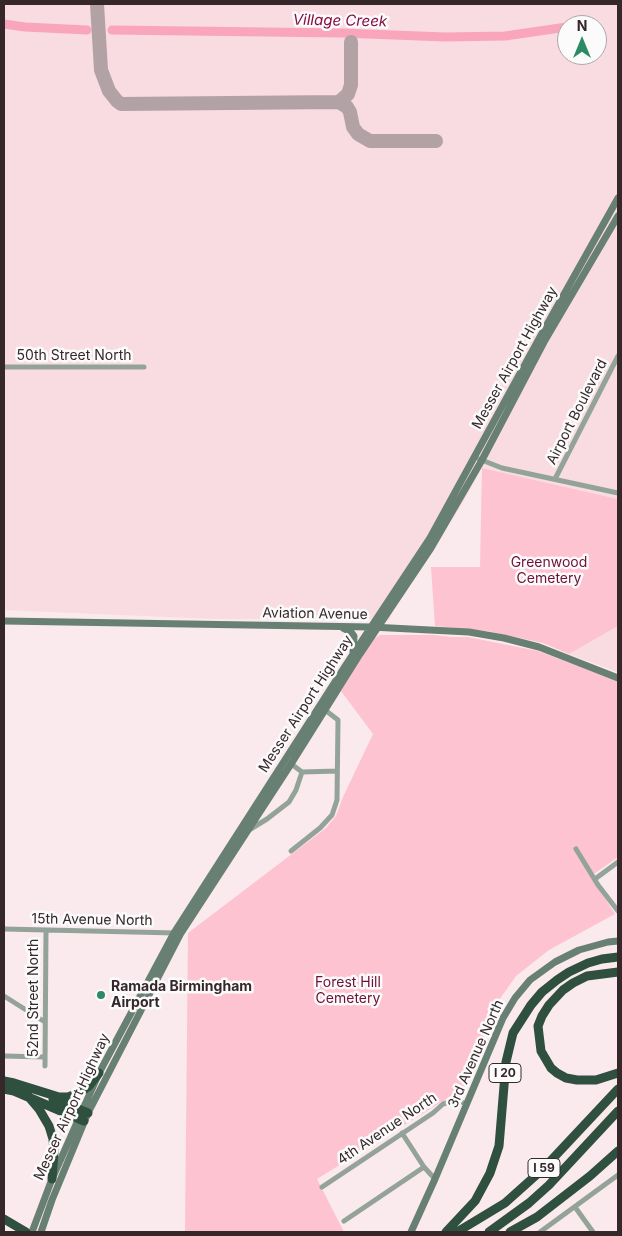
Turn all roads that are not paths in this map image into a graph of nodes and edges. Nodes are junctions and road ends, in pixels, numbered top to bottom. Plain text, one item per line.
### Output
1 (618, 198) edge
2 (618, 216) edge
3 (618, 356) edge
4 (4, 367) edge
5 (144, 367) dead end
6 (478, 458) junction
7 (555, 479) junction
8 (618, 493) edge
9 (385, 617) junction
10 (4, 621) edge
11 (333, 626) junction
12 (375, 627) junction
13 (397, 628) junction
14 (352, 655) junction
15 (618, 678) edge
16 (325, 710) junction
17 (289, 761) junction
18 (337, 771) junction
19 (302, 772) junction
20 (246, 832) junction
21 (576, 850) dead end
22 (290, 851) dead end
23 (618, 862) edge
24 (595, 879) junction
25 (618, 911) edge
26 (4, 930) edge
27 (46, 930) junction
28 (177, 933) junction
29 (618, 941) edge
30 (618, 957) edge
31 (618, 972) edge
32 (4, 996) edge
33 (45, 1022) junction
34 (4, 1056) edge
35 (45, 1057) junction
36 (45, 1066) dead end
37 (99, 1073) junction
38 (618, 1073) edge
39 (4, 1082) edge
40 (14, 1083) junction
41 (4, 1089) edge
42 (618, 1089) edge
43 (28, 1096) junction
44 (467, 1104) junction
45 (618, 1111) edge
46 (83, 1116) junction
47 (402, 1133) junction
48 (618, 1151) edge
49 (424, 1167) junction
50 (618, 1176) edge
51 (435, 1179) junction
52 (52, 1180) junction
53 (322, 1187) dead end
54 (575, 1207) junction
55 (5, 1219) edge
56 (344, 1221) dead end
57 (22, 1230) edge
58 (32, 1232) edge
59 (42, 1232) edge
60 (411, 1232) edge
61 (446, 1232) edge
62 (456, 1232) edge
63 (489, 1232) edge
64 (510, 1232) edge
65 (540, 1232) edge
66 (593, 1232) edge

1 - 6 main road, Messer Airport Highway
2 - 6 main road, Messer Airport Highway
3 - 7 street, Airport Boulevard
4 - 5 street, 50th Street North
6 - 7 street
6 - 9 main road, Messer Airport Highway
6 - 12 main road, Messer Airport Highway
7 - 8 street
9 - 12 main road, Messer Airport Highway
9 - 13 main road
10 - 11 main road, Aviation Avenue
11 - 12 main road, Aviation Avenue
11 - 14 main road
12 - 13 main road, Aviation Avenue
12 - 14 main road, Messer Airport Highway
12 - 16 main road, Messer Airport Highway
13 - 15 main road, Aviation Avenue
14 - 17 main road, Messer Airport Highway
16 - 17 main road, Messer Airport Highway
16 - 18 street
17 - 19 street
17 - 20 main road, Messer Airport Highway
17 - 28 main road, Messer Airport Highway
18 - 19 street
18 - 22 street
19 - 20 street
20 - 28 main road, Messer Airport Highway
21 - 24 street
23 - 24 street
24 - 25 street
26 - 27 street, 15th Avenue North
27 - 28 street, 15th Avenue North
27 - 33 street, 52nd Street North
28 - 37 main road, Messer Airport Highway
28 - 46 main road, Messer Airport Highway
29 - 44 main road, 3rd Avenue North
30 - 61 highway, I 20
31 - 38 highway
32 - 33 street
33 - 35 street, 52nd Street North
34 - 35 street
35 - 36 street, 52nd Street North
37 - 40 highway
37 - 46 main road, Messer Airport Highway
39 - 40 highway
40 - 46 highway
41 - 43 highway
42 - 62 highway, I 59
43 - 46 highway
43 - 52 highway
44 - 47 street, 4th Avenue North
44 - 51 main road, 3rd Avenue North
45 - 63 highway, I 59
46 - 52 main road, Messer Airport Highway
46 - 59 main road, Messer Airport Highway
47 - 49 street
47 - 53 street, 4th Avenue North
48 - 64 highway
49 - 51 street
49 - 56 street
50 - 54 street
51 - 60 main road, 3rd Avenue North
52 - 58 main road, Messer Airport Highway
54 - 65 street
54 - 66 street
55 - 57 highway

